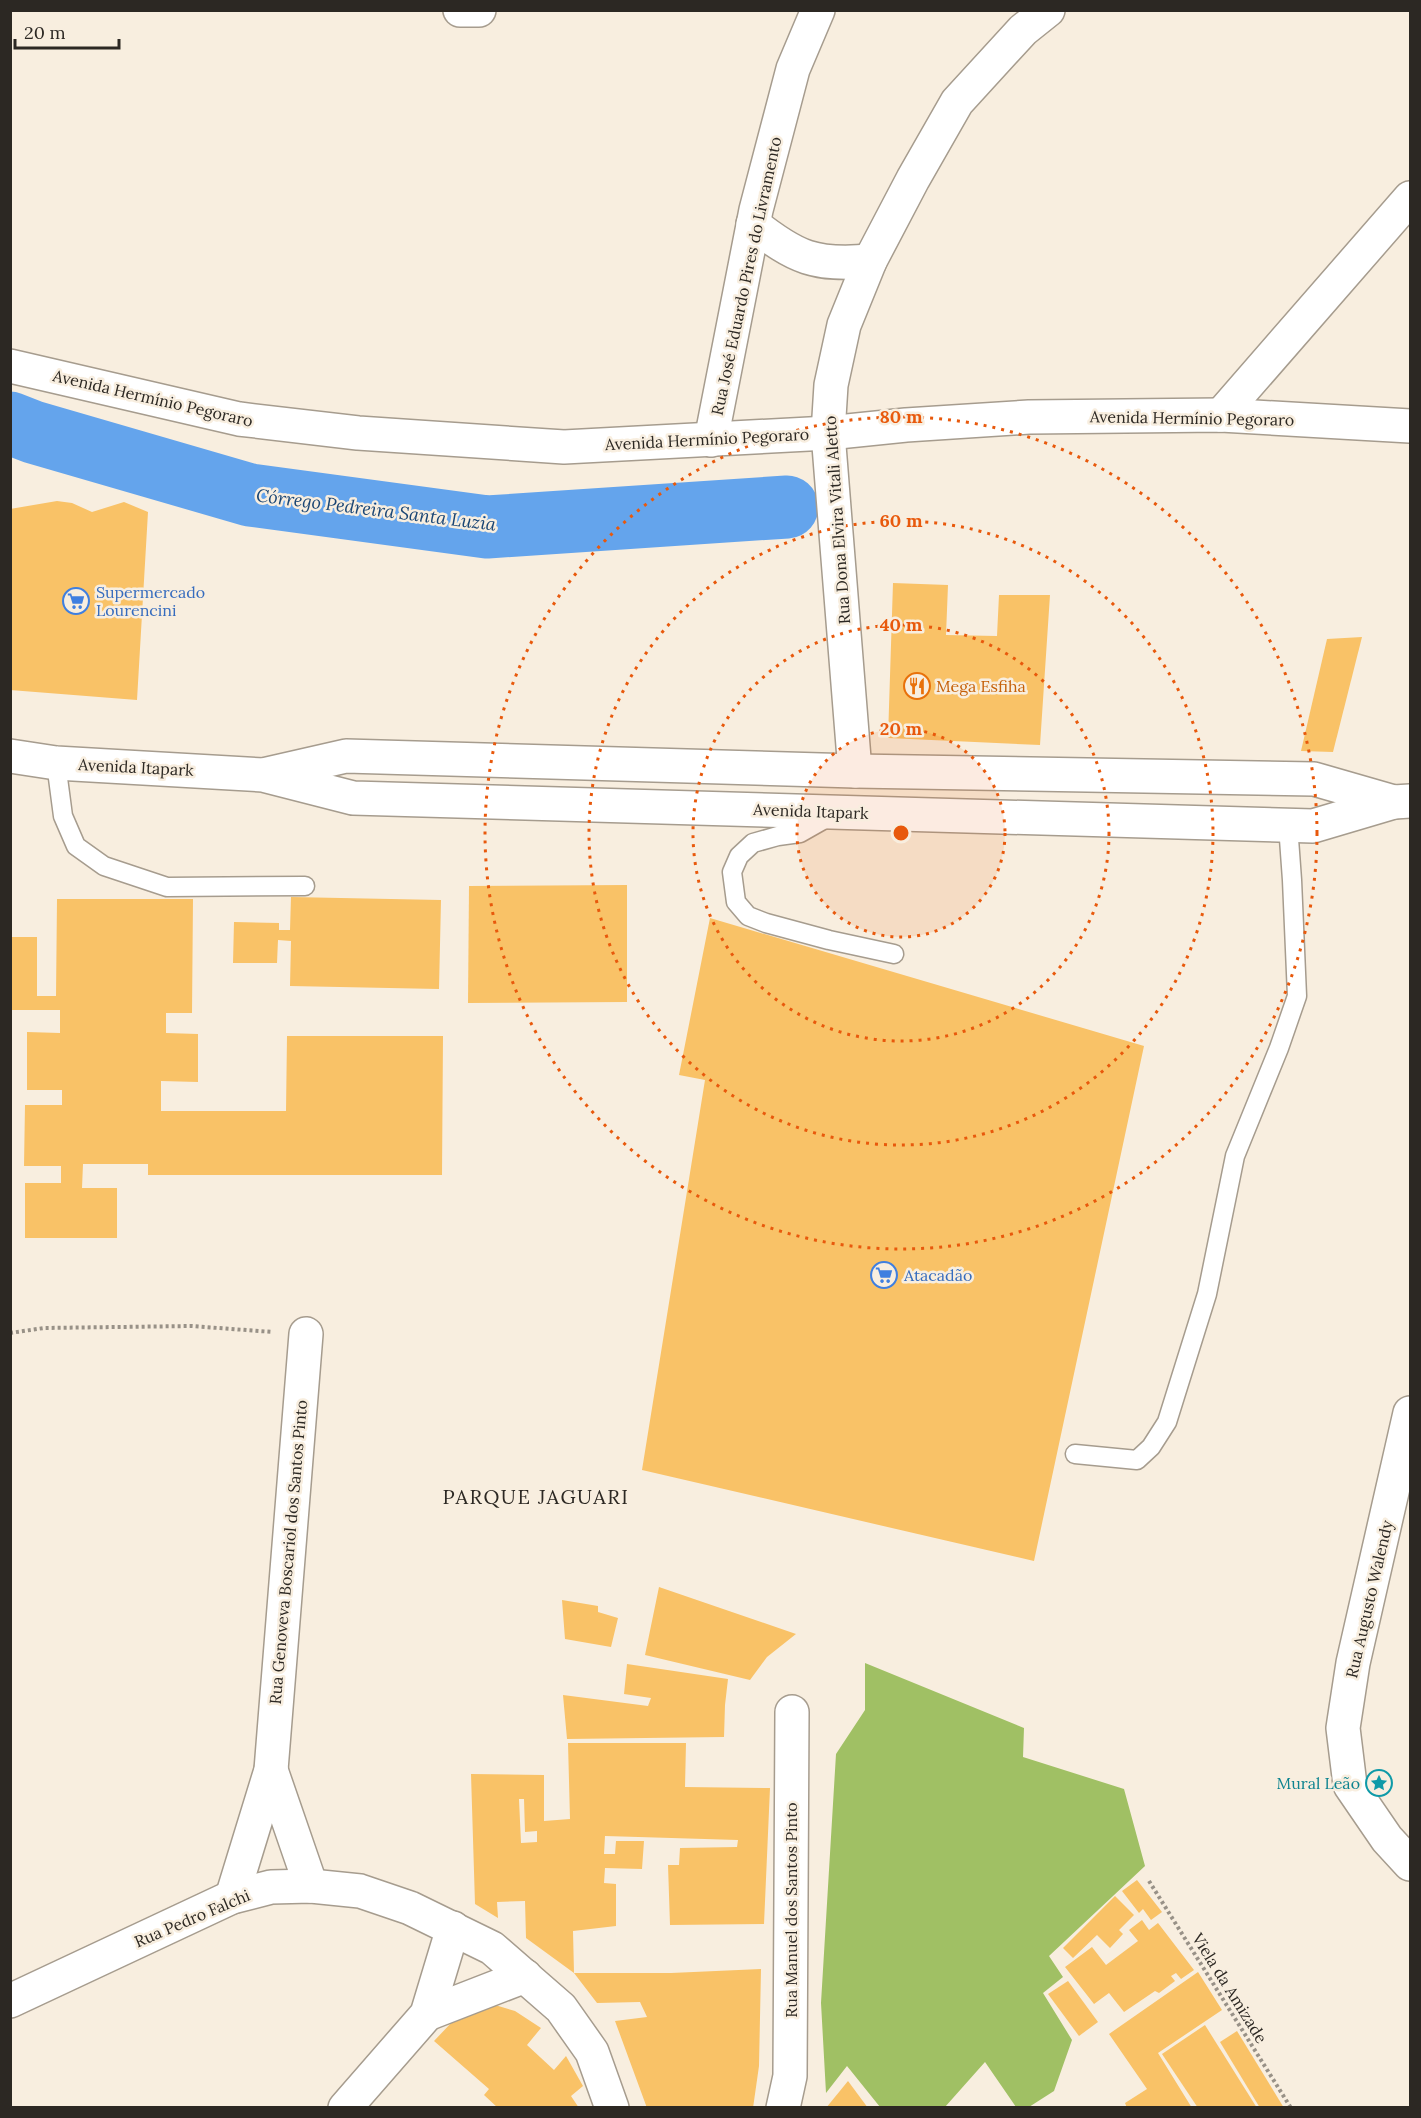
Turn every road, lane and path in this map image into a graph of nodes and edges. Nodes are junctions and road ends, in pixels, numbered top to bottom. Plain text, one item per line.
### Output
1 (460, 10) edge
2 (479, 10) edge
3 (818, 10) edge
4 (1048, 10) edge
5 (1410, 198) edge
6 (753, 224) junction
7 (870, 261) junction
8 (10, 366) edge
9 (1221, 415) junction
10 (1410, 426) edge
11 (828, 433) junction
12 (711, 440) junction
13 (10, 756) edge
14 (56, 763) junction
15 (855, 771) junction
16 (263, 775) junction
17 (1402, 802) edge
18 (837, 812) junction
19 (1288, 825) junction
20 (305, 886) dead end
21 (894, 954) dead end
22 (10, 1333) edge
23 (306, 1334) joint
24 (1410, 1413) edge
25 (1075, 1454) dead end
26 (1404, 1476) edge
27 (792, 1712) dead end
28 (271, 1770) junction
29 (1410, 1864) edge
30 (1149, 1881) dead end
31 (311, 1886) junction
32 (232, 1898) junction
33 (453, 1928) junction
34 (525, 1976) junction
35 (10, 2001) edge
36 (427, 2014) junction
37 (345, 2108) edge
38 (612, 2108) edge
39 (783, 2108) edge
40 (1291, 2108) edge

1 - 2 street
3 - 6 street, Rua José Eduardo Pires do Livramento
4 - 7 street, Rua Dona Elvira Vitali Aletto
5 - 9 street
6 - 7 street
6 - 12 street, Rua José Eduardo Pires do Livramento
7 - 11 street, Rua Dona Elvira Vitali Aletto
8 - 12 street, Avenida Hermínio Pegoraro
9 - 10 street, Avenida Hermínio Pegoraro
9 - 11 street, Avenida Hermínio Pegoraro
11 - 12 street, Avenida Hermínio Pegoraro
11 - 15 street, Rua Dona Elvira Vitali Aletto
13 - 14 street, Avenida Itapark
14 - 16 street, Avenida Itapark
14 - 20 lane
15 - 16 street, Avenida Itapark
15 - 17 street, Avenida Itapark
16 - 18 street, Avenida Itapark
17 - 19 street, Avenida Itapark
18 - 19 street, Avenida Itapark
18 - 21 lane
19 - 25 lane
22 - 23 path
23 - 28 street, Rua Genoveva Boscariol dos Santos Pinto
24 - 26 street, Rua Augusto Walendy
26 - 29 street, Rua Augusto Walendy
27 - 39 street, Rua Manuel dos Santos Pinto
28 - 31 street, Rua Genoveva Boscariol dos Santos Pinto
28 - 32 street, Rua Genoveva Boscariol dos Santos Pinto
30 - 40 path, Viela da Amizade
31 - 32 street, Rua Pedro Falchi
31 - 33 street, Rua Pedro Falchi
32 - 35 street, Rua Pedro Falchi
33 - 34 street, Rua Pedro Falchi
33 - 36 street
34 - 36 street
34 - 38 street, Rua Pedro Falchi
36 - 37 street

